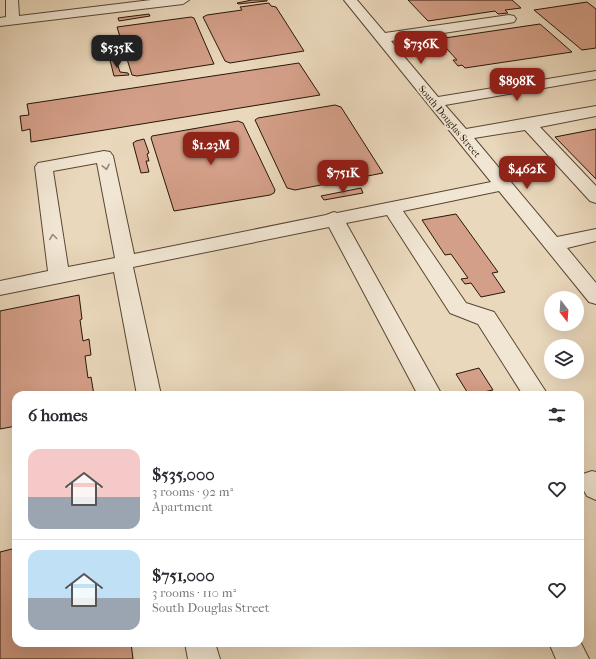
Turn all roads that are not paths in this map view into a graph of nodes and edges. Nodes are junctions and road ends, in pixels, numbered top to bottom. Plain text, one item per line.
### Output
1 (12, 0) edge
2 (183, 0) edge
3 (350, 0) edge
4 (508, 19) dead end
5 (13, 21) junction
6 (0, 22) edge
7 (382, 38) junction
8 (596, 75) edge
9 (434, 102) junction
10 (596, 111) edge
11 (530, 124) junction
12 (462, 135) junction
13 (503, 185) junction
14 (596, 197) edge
15 (391, 207) junction
16 (334, 218) junction
17 (596, 236) edge
18 (552, 245) junction
19 (124, 263) junction
20 (59, 276) junction
21 (0, 288) edge
22 (596, 298) edge
23 (148, 391) edge
24 (428, 391) edge
25 (533, 391) edge
26 (201, 647) edge
27 (566, 647) edge
28 (204, 659) edge
29 (573, 659) edge

1 - 5 street
2 - 5 street
3 - 7 street, South Douglas Street
4 - 7 street
5 - 6 street
7 - 9 street, South Douglas Street
8 - 9 street
9 - 12 street, South Douglas Street
10 - 11 street
11 - 12 street
11 - 14 street
12 - 13 street, South Douglas Street
13 - 15 street
13 - 18 street, South Douglas Street
15 - 16 street
15 - 25 street
16 - 19 street
16 - 24 street
17 - 18 street
18 - 22 street, South Douglas Street
19 - 20 street
20 -> 19 street
19 - 23 street
20 - 21 street
26 - 28 street
27 - 29 street

